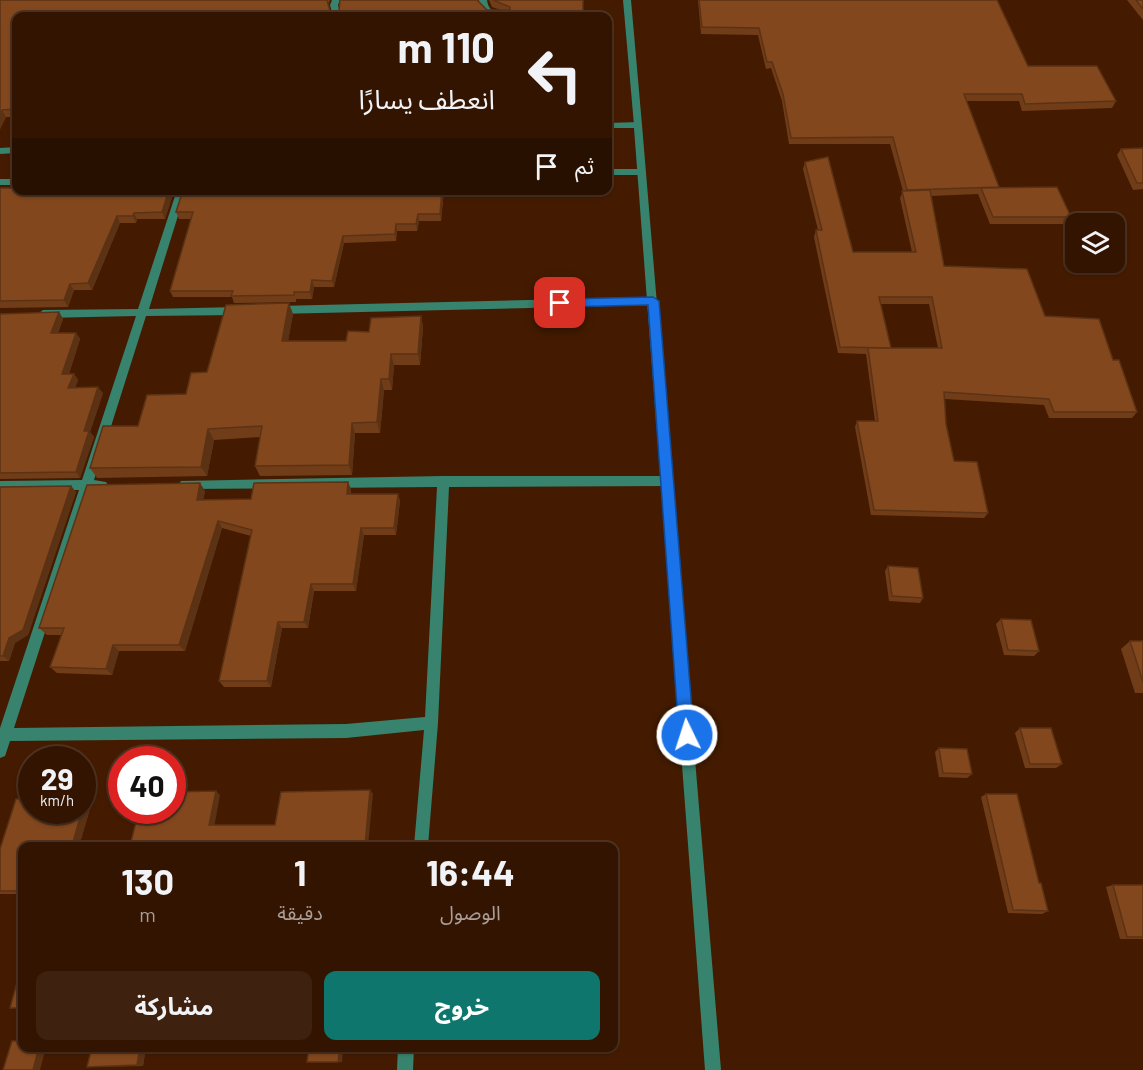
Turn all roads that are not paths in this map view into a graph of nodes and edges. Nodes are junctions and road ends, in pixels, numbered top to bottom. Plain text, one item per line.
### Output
1 (627, 0) edge
2 (638, 125) junction
3 (612, 126) edge
4 (612, 172) edge
5 (642, 172) junction
6 (180, 195) edge
7 (653, 301) junction
8 (249, 310) edge
9 (261, 310) edge
10 (142, 313) junction
11 (36, 314) edge
12 (443, 481) junction
13 (667, 481) junction
14 (110, 484) edge
15 (169, 484) edge
16 (86, 485) junction
17 (0, 486) edge
18 (430, 723) junction
19 (2, 735) edge
20 (0, 751) edge
21 (421, 842) edge
22 (406, 1052) edge
23 (405, 1070) edge
24 (713, 1070) edge

1 - 2 street
2 - 3 street
2 - 5 street
4 - 5 street
5 - 7 street
6 - 10 street
7 - 9 street
7 - 13 street
8 - 10 street
10 - 11 street
10 - 16 street
12 - 13 street
12 - 15 street
12 - 18 street
13 - 24 street
14 - 16 street
16 - 17 street
16 - 19 street
18 - 19 street
18 - 21 street
19 - 20 street
22 - 23 street

